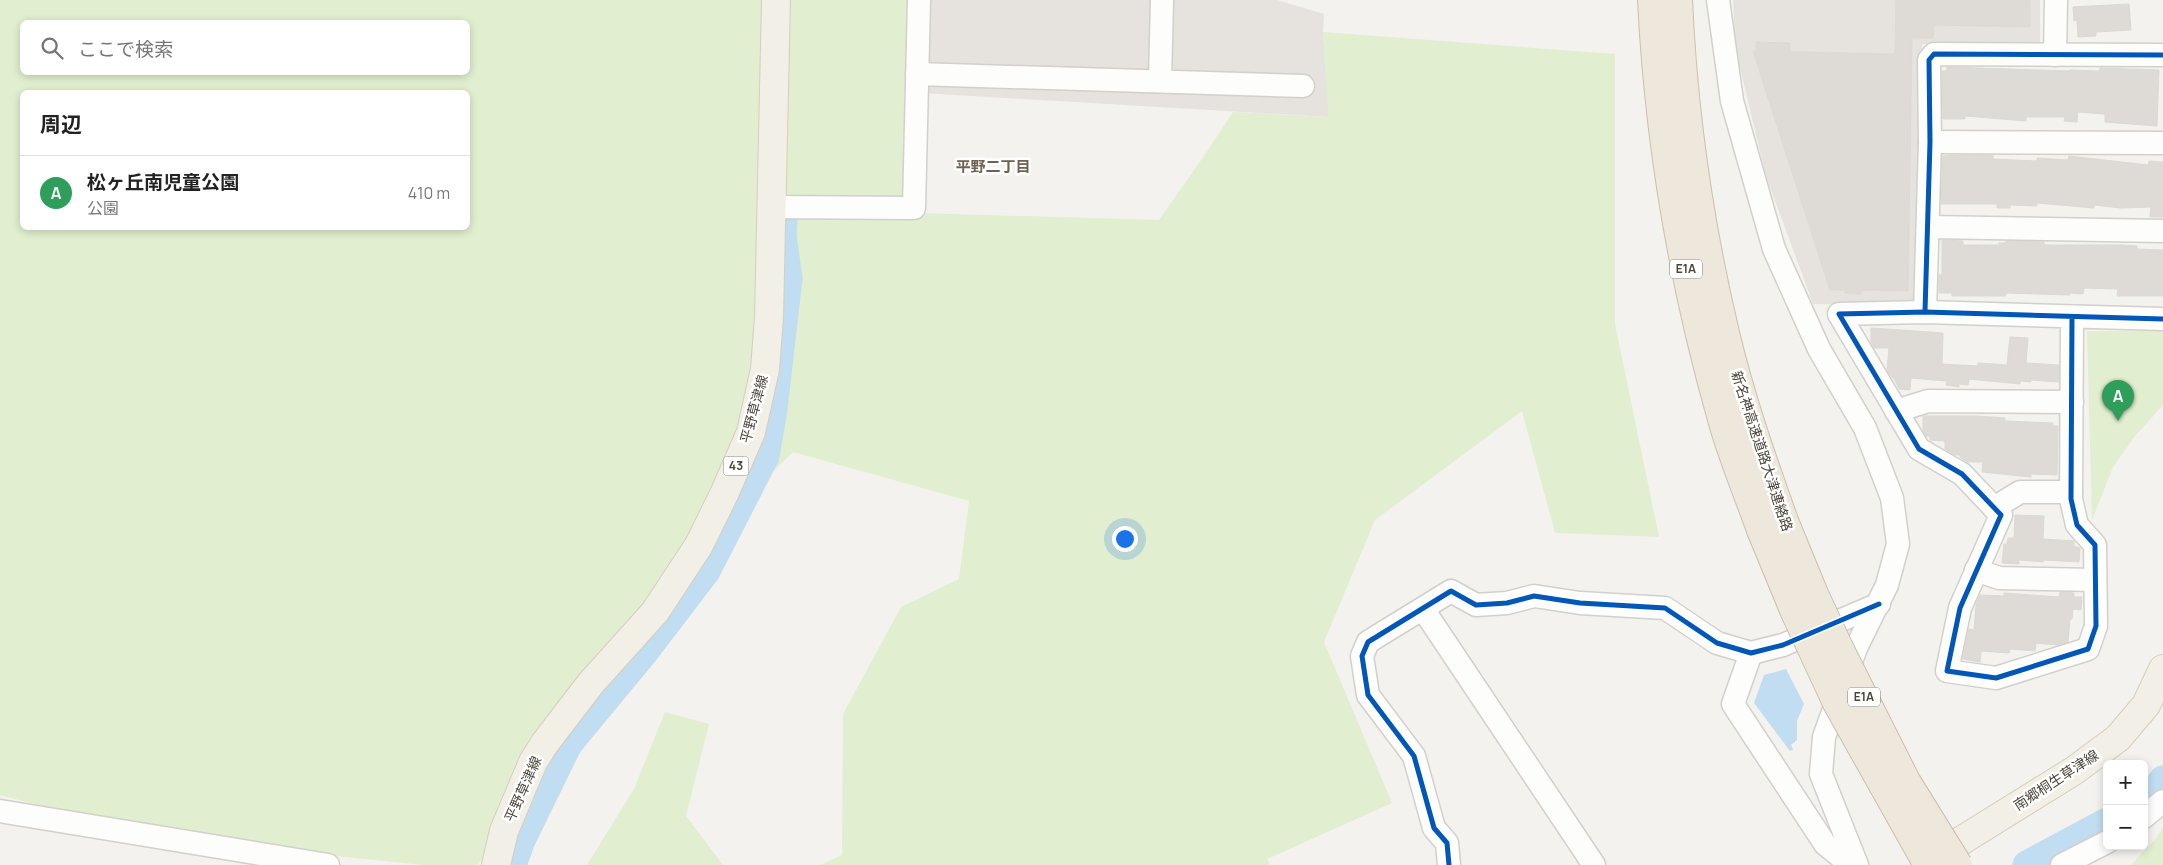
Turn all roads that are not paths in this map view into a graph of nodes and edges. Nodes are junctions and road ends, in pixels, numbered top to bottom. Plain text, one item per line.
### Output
1 (776, 0) edge
2 (920, 0) edge
3 (1162, 0) edge
4 (1652, 0) edge
5 (1678, 0) edge
6 (1718, 0) edge
7 (2056, 0) edge
8 (2055, 55) junction
9 (2163, 55) edge
10 (917, 74) junction
11 (1160, 82) junction
12 (1303, 86) dead end
13 (1930, 142) junction
14 (2163, 143) edge
15 (772, 207) junction
16 (1928, 227) junction
17 (2163, 231) edge
18 (1924, 312) junction
19 (2072, 317) junction
20 (2163, 319) edge
21 (2072, 402) junction
22 (1896, 411) junction
23 (2071, 492) junction
24 (1994, 508) junction
25 (1772, 525) junction
26 (1976, 570) junction
27 (2095, 580) junction
28 (1879, 604) junction
29 (1423, 608) junction
30 (1751, 653) junction
31 (2163, 669) edge
32 (2163, 800) edge
33 (0, 811) edge
34 (2148, 813) edge
35 (2103, 844) edge
36 (215, 856) edge
37 (328, 865) edge
38 (496, 865) edge
39 (1449, 865) edge
40 (1594, 865) edge
41 (1852, 865) edge
42 (1856, 865) edge
43 (1922, 865) edge
44 (1928, 865) edge
45 (1958, 865) edge
46 (2062, 865) edge

1 - 15 main road, 平野草津線 / 43
2 - 10 street
3 - 11 street
4 - 25 highway, 新名神高速道路大津連絡路 / E1A
5 - 25 highway, 新名神高速道路大津連絡路 / E1A
6 - 28 street
7 - 8 street
8 - 9 street
8 - 13 street
10 - 11 street
10 - 15 street
11 - 12 street
13 - 14 street
13 - 16 street
15 - 38 main road, 平野草津線 / 43
16 - 17 street
16 - 18 street
18 - 19 street
18 - 22 street
19 - 20 street
19 - 21 street
21 - 22 street
21 - 23 street
22 - 24 street
23 - 24 street
23 - 27 street
24 - 26 street
25 - 44 highway, 新名神高速道路大津連絡路 / E1A, bridge
25 - 45 highway, 新名神高速道路大津連絡路 / E1A, bridge
26 - 27 street
26 - 27 street
28 - 30 street
28 - 42 street
29 - 30 street
29 - 39 street
29 - 40 street
30 - 41 street
31 - 43 main road, 南郷桐生草津線
32 - 34 street
33 - 36 street
35 - 46 street
36 - 37 street

